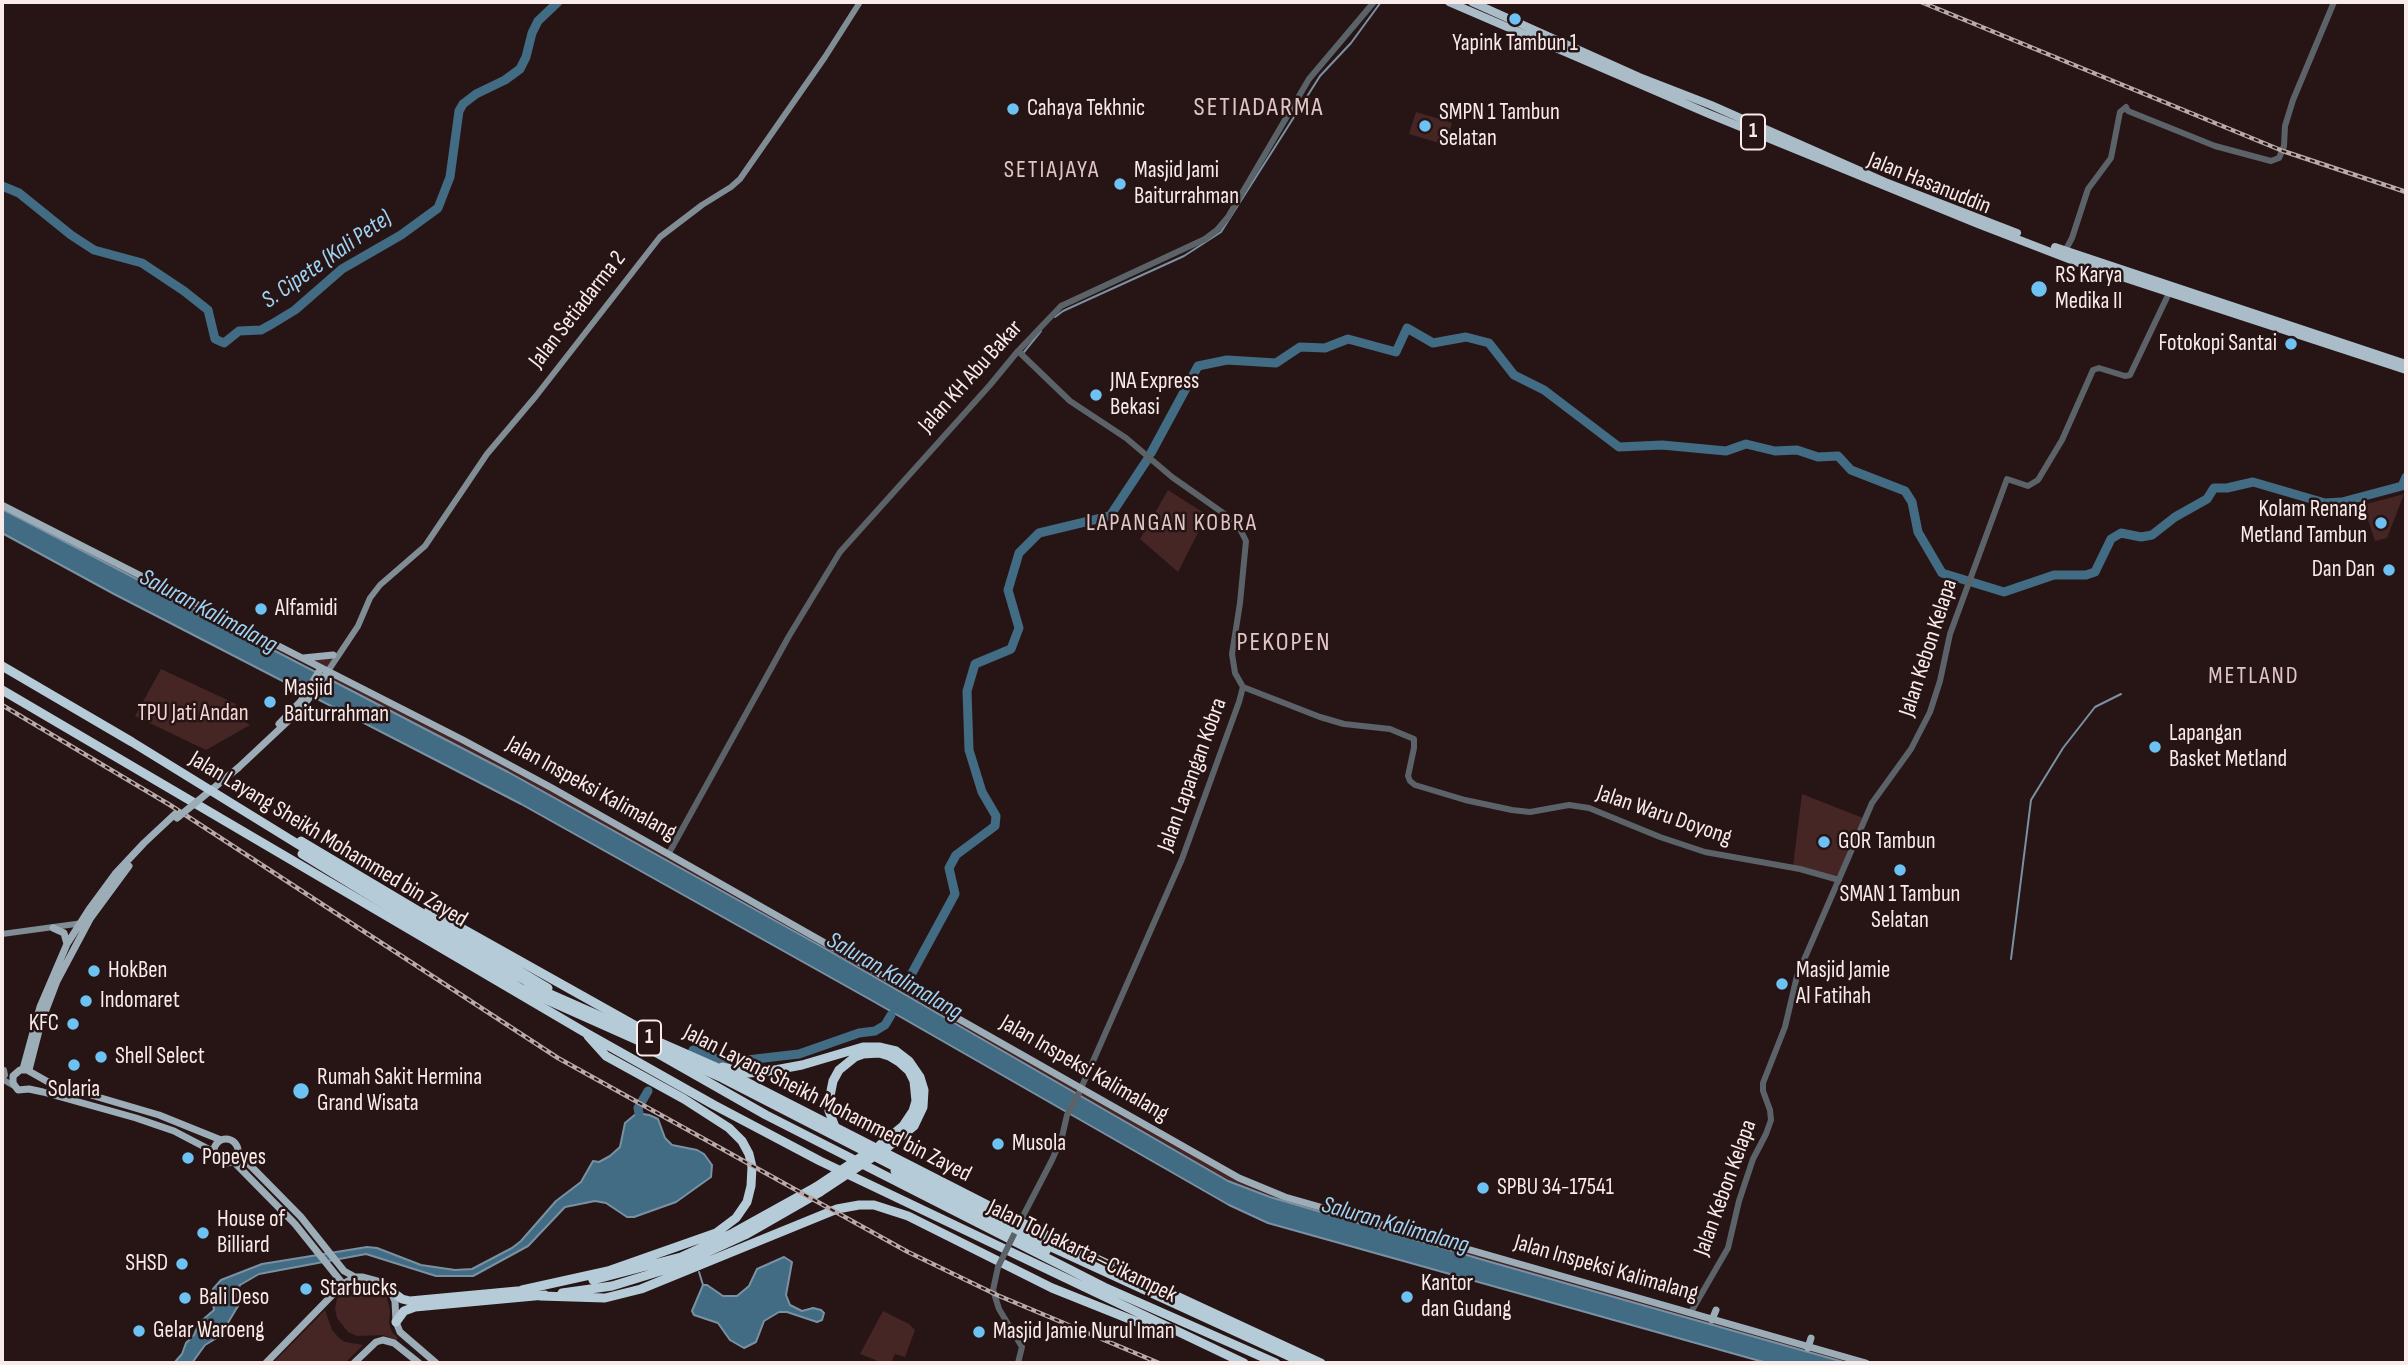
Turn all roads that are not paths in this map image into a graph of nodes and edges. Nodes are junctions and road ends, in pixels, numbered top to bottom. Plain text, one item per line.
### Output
1 (860, 2) edge
2 (1374, 2) edge
3 (1450, 2) edge
4 (1472, 2) edge
5 (2334, 2) edge
6 (2063, 253) junction
7 (2171, 289) junction
8 (1017, 351) junction
9 (2406, 364) edge
10 (2406, 370) edge
11 (2, 505) edge
12 (336, 655) junction
13 (303, 659) junction
14 (2, 665) edge
15 (323, 671) junction
16 (2, 672) edge
17 (1243, 687) junction
18 (2, 690) edge
19 (669, 853) junction
20 (352, 871) junction
21 (1839, 880) junction
22 (83, 923) junction
23 (53, 928) junction
24 (2, 934) edge
25 (67, 944) junction
26 (586, 1033) junction
27 (3, 1070) edge
28 (25, 1071) junction
29 (2, 1079) edge
30 (14, 1086) junction
31 (29, 1089) junction
32 (1080, 1091) junction
33 (112, 1102) junction
34 (109, 1110) junction
35 (220, 1140) junction
36 (881, 1148) junction
37 (214, 1152) junction
38 (238, 1153) junction
39 (233, 1161) junction
40 (818, 1189) junction
41 (301, 1217) junction
42 (295, 1223) junction
43 (355, 1277) junction
44 (343, 1284) junction
45 (1104, 1287) junction
46 (390, 1290) junction
47 (522, 1290) junction
48 (540, 1296) junction
49 (1716, 1310) dead end
50 (1691, 1312) junction
51 (1712, 1320) junction
52 (396, 1322) junction
53 (1186, 1337) junction
54 (1811, 1338) dead end
55 (1808, 1348) junction
56 (1850, 1348) dead end
57 (1846, 1358) junction
58 (265, 1363) edge
59 (354, 1363) edge
60 (419, 1363) edge
61 (436, 1363) edge
62 (1018, 1363) edge
63 (1244, 1363) edge
64 (1276, 1363) edge
65 (1304, 1363) edge
66 (1321, 1363) edge
67 (1866, 1363) edge

1 - 12 main road, Jalan Setiadarma 2
2 - 8 street, Jalan KH Abu Bakar
3 - 6 highway, Jalan Hasanuddin / 1
4 - 6 highway, Jalan Hasanuddin / 1
5 - 6 street
6 - 7 highway, Jalan Hasanuddin / 1
7 - 9 highway, Jalan Hasanuddin / 1
7 - 10 highway, Jalan Hasanuddin / 1
7 - 21 street, Jalan Kebon Kelapa
8 - 17 street, Jalan Lapangan Kobra
8 - 19 street, Jalan KH Abu Bakar
11 - 13 main road, Jalan Inspeksi Kalimalang
12 - 13 main road
12 - 15 main road, Jalan Setiadarma 2
13 - 15 main road, Jalan Inspeksi Kalimalang
14 - 20 highway, Jalan Tol Jakarta–Cikampek / 1
14 - 66 highway, Jalan Layang Sheikh Mohammed bin Zayed / 1, bridge
15 - 19 main road, Jalan Inspeksi Kalimalang
15 - 22 main road, Jalan Setiadarma 2, bridge
16 - 65 highway, Jalan Layang Sheikh Mohammed bin Zayed / 1, bridge
17 - 21 street, Jalan Waru Doyong
17 - 32 street, Jalan Lapangan Kobra
18 - 26 highway, Jalan Tol Jakarta–Cikampek / 1
19 - 32 main road, Jalan Inspeksi Kalimalang
20 - 36 highway
20 - 45 highway, Jalan Tol Jakarta–Cikampek / 1
21 - 50 street, Jalan Kebon Kelapa
22 - 23 main road
22 - 25 main road
22 - 28 main road
23 - 24 main road
23 - 25 main road
25 - 28 main road
26 - 47 highway
26 - 53 highway, Jalan Tol Jakarta–Cikampek / 1
27 - 28 main road
27 - 29 main road
28 - 30 main road
28 - 31 main road
28 - 33 main road
29 - 30 main road
30 - 31 main road
31 - 34 main road
32 - 50 main road, Jalan Inspeksi Kalimalang
32 - 62 street, Jalan Lapangan Kobra, bridge
33 - 34 main road
33 - 35 main road
34 - 37 main road
35 - 37 main road
35 - 38 main road
36 - 40 highway, bridge
36 - 45 highway
37 - 39 main road
38 - 39 main road
38 - 41 main road
39 - 42 main road
40 - 47 highway
40 - 48 highway
41 - 42 main road
41 - 43 main road
42 - 44 main road
43 - 44 main road
43 - 46 main road
44 - 58 main road
45 - 64 highway, Jalan Tol Jakarta–Cikampek / 1
46 - 47 highway
46 - 52 main road
48 - 52 highway
48 - 53 highway
49 - 51 main road
50 - 51 main road, Jalan Inspeksi Kalimalang
51 - 55 main road, Jalan Inspeksi Kalimalang
52 - 61 main road
53 - 63 highway, Jalan Tol Jakarta–Cikampek / 1
54 - 55 main road
55 - 57 main road, Jalan Inspeksi Kalimalang
56 - 57 main road
57 - 67 main road, Jalan Inspeksi Kalimalang
59 - 60 main road

